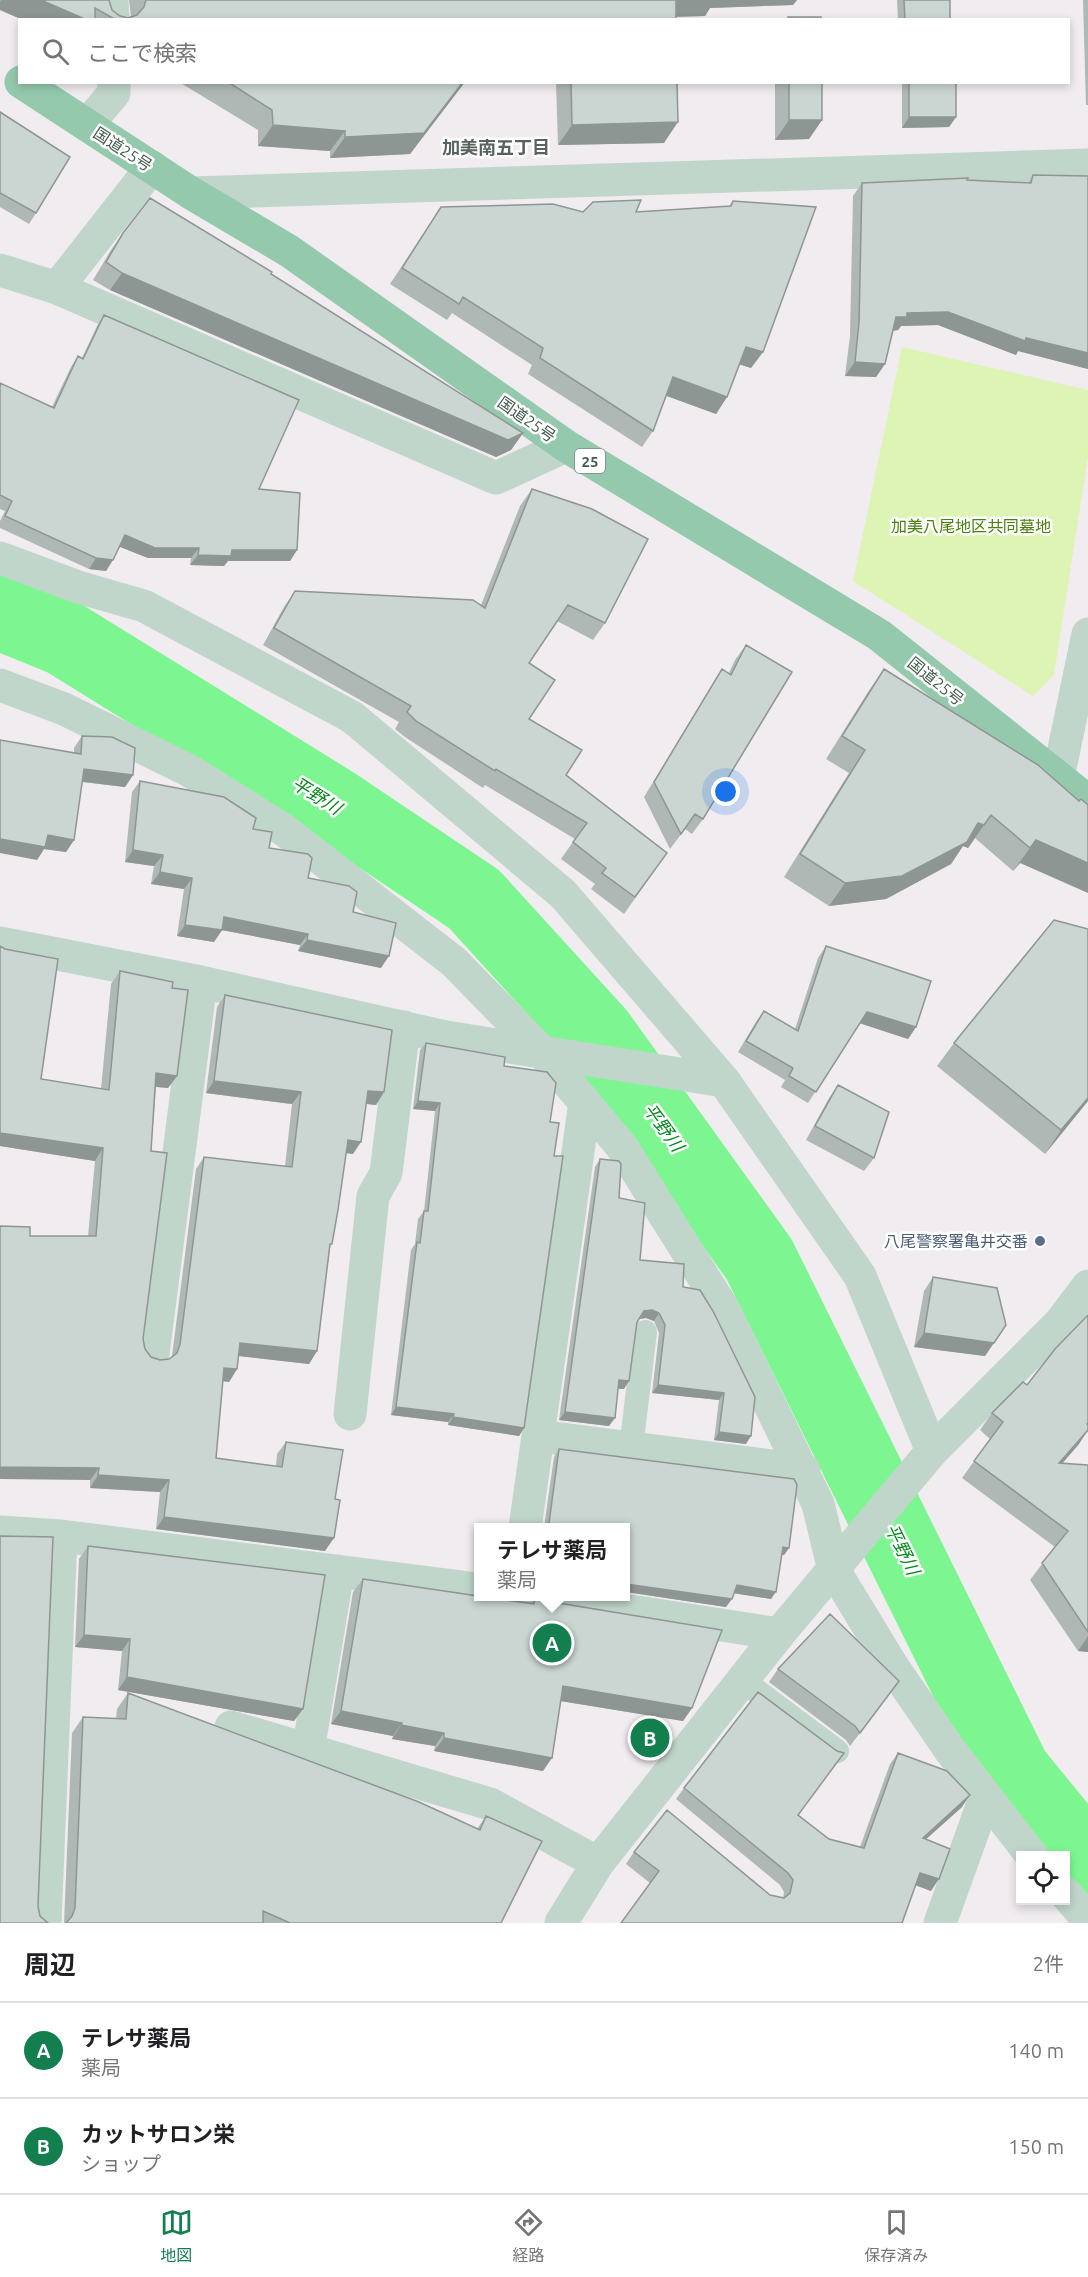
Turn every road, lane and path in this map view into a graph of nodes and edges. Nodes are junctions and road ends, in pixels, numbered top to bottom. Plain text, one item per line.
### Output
1 (112, 0) edge
2 (113, 18) edge
3 (0, 69) edge
4 (18, 81) edge
5 (23, 84) edge
6 (114, 84) edge
7 (87, 126) junction
8 (1088, 165) edge
9 (152, 167) junction
10 (191, 193) junction
11 (0, 270) edge
12 (57, 288) junction
13 (566, 446) junction
14 (0, 558) edge
15 (1088, 634) edge
16 (0, 685) edge
17 (1058, 778) junction
18 (1088, 801) edge
19 (0, 943) edge
20 (201, 982) junction
21 (404, 1027) junction
22 (554, 1054) junction
23 (724, 1081) junction
24 (585, 1102) junction
25 (1088, 1286) edge
26 (645, 1332) dead end
27 (153, 1354) dead end
28 (350, 1414) dead end
29 (538, 1436) junction
30 (631, 1448) junction
31 (932, 1450) junction
32 (804, 1470) junction
33 (526, 1523) edge
34 (0, 1532) edge
35 (61, 1536) junction
36 (834, 1570) junction
37 (338, 1571) junction
38 (474, 1588) edge
39 (566, 1601) edge
40 (779, 1634) junction
41 (742, 1680) junction
42 (231, 1727) dead end
43 (309, 1751) junction
44 (837, 1751) edge
45 (985, 1798) junction
46 (1028, 1851) edge
47 (598, 1863) junction
48 (1070, 1900) edge
49 (1088, 1920) edge
50 (45, 1923) edge
51 (561, 1923) edge
52 (940, 1923) edge

1 - 2 street
3 - 4 highway, 国道25号 / 25
5 - 7 highway, 国道25号 / 25
6 - 7 street
7 - 9 highway, 国道25号 / 25
8 - 10 street
9 - 10 highway, 国道25号 / 25
9 - 12 street
10 - 13 highway, 国道25号 / 25
11 - 12 street
12 - 13 street
13 - 17 highway, 国道25号 / 25
14 - 23 street
15 - 17 street
16 - 22 street
17 - 18 highway, 国道25号 / 25
19 - 20 street
20 - 21 street
20 - 27 street
21 - 22 street
21 - 28 street
22 - 23 street
22 - 24 street
23 - 31 street
24 - 29 street
24 - 32 street
25 - 31 street
26 - 30 lane
29 - 30 street
29 - 33 street
30 - 32 street
31 - 36 street
32 - 36 street
34 - 35 street
35 - 37 street
35 - 50 street
36 - 40 street
36 - 45 street
37 - 38 street
37 - 43 street
39 - 40 street
40 - 41 street
41 - 44 lane
41 - 47 street
42 - 43 street
43 - 47 street
45 - 46 street
45 - 52 street
47 - 51 street
48 - 49 street

